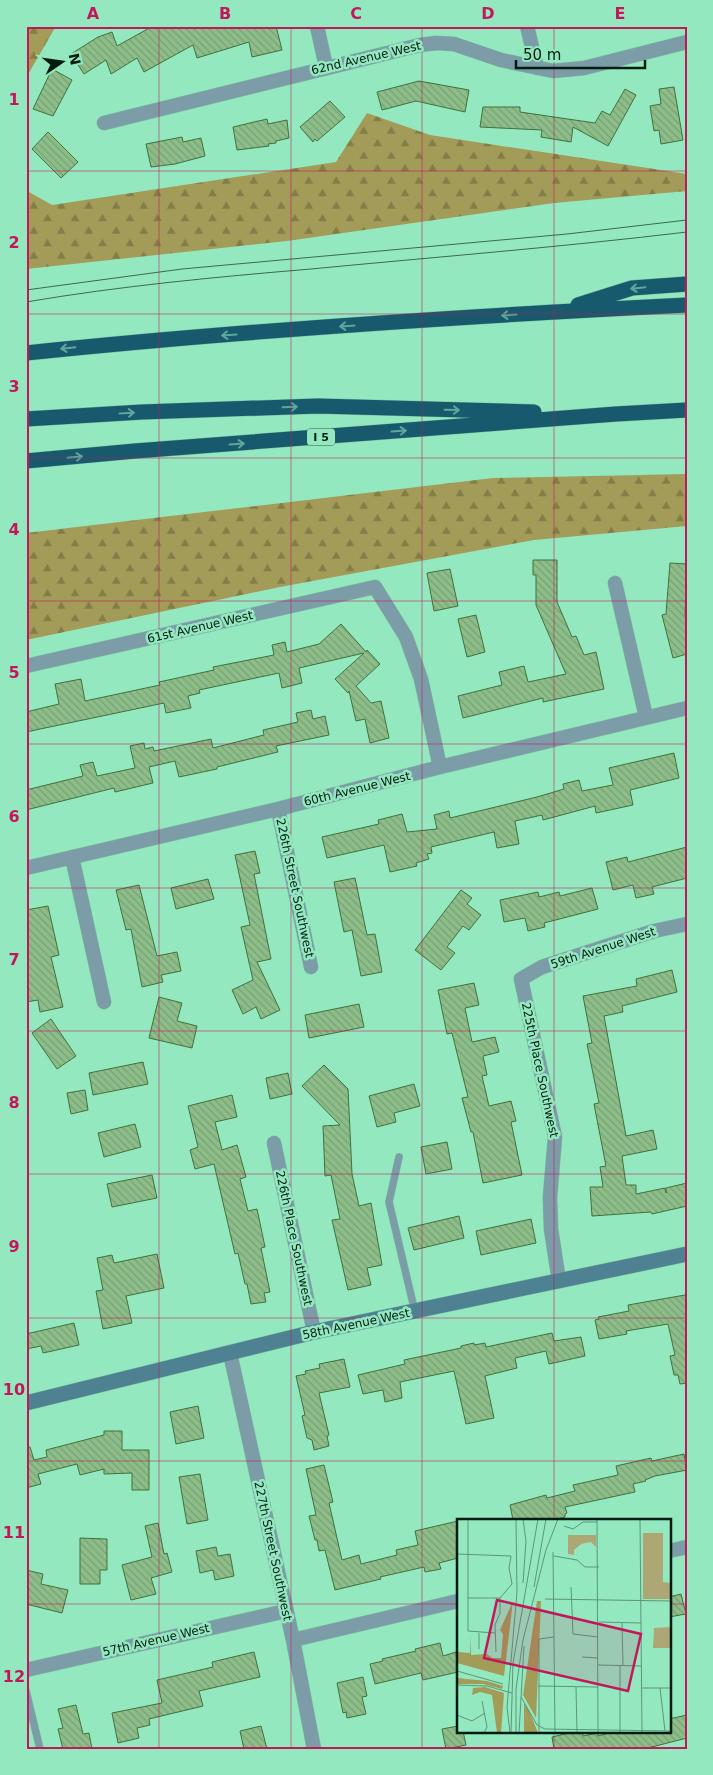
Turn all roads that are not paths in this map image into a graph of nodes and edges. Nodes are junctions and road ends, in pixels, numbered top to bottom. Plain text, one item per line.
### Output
1 (317, 26) edge
2 (527, 26) edge
3 (687, 42) edge
4 (326, 67) junction
5 (537, 68) junction
6 (104, 123) dead end
7 (687, 284) edge
8 (687, 305) edge
9 (558, 312) junction
10 (26, 353) edge
11 (687, 410) edge
12 (616, 414) junction
13 (687, 418) edge
14 (26, 419) edge
15 (26, 462) edge
16 (615, 583) dead end
17 (26, 666) edge
18 (687, 708) edge
19 (646, 717) junction
20 (440, 767) junction
21 (278, 809) junction
22 (72, 857) junction
23 (26, 868) edge
24 (687, 924) edge
25 (311, 967) dead end
26 (521, 978) joint
27 (104, 1002) dead end
28 (274, 1143) dead end
29 (399, 1157) dead end
30 (687, 1254) edge
31 (559, 1281) junction
32 (416, 1312) junction
33 (314, 1332) junction
34 (230, 1353) junction
35 (26, 1403) edge
36 (687, 1547) edge
37 (670, 1551) edge
38 (457, 1601) edge
39 (286, 1611) junction
40 (293, 1640) junction
41 (26, 1670) edge
42 (26, 1691) edge
43 (35, 1729) junction
44 (26, 1731) edge
45 (40, 1749) edge
46 (314, 1749) edge

1 - 4 street
2 - 5 street
3 - 5 street, 62nd Avenue West
4 - 5 street, 62nd Avenue West
4 - 6 street, 62nd Avenue West
7 -> 9 highway
8 - 9 highway
9 -> 10 highway
11 - 12 highway, I 5
12 - 13 highway
14 -> 12 highway
15 -> 12 highway, I 5
16 - 19 street
17 - 20 street, 61st Avenue West
18 - 19 street, 60th Avenue West
19 - 20 street, 60th Avenue West
20 - 21 street, 60th Avenue West
21 - 22 street, 60th Avenue West
21 - 25 street, 226th Street Southwest
22 - 23 street, 60th Avenue West
22 - 27 street
24 - 26 street, 59th Avenue West
26 - 31 street, 225th Place Southwest
28 - 33 street, 226th Place Southwest
29 - 32 lane
30 - 31 street, 58th Avenue West
31 - 32 street, 58th Avenue West
32 - 33 street, 58th Avenue West
33 - 34 street, 58th Avenue West
34 - 35 street, 58th Avenue West
34 - 39 street, 227th Street Southwest
36 - 37 street
38 - 40 street
39 - 40 street, 227th Street Southwest
39 - 41 street, 57th Avenue West
40 - 46 street, 227th Street Southwest
42 - 43 lane
43 - 44 lane
43 - 45 lane

